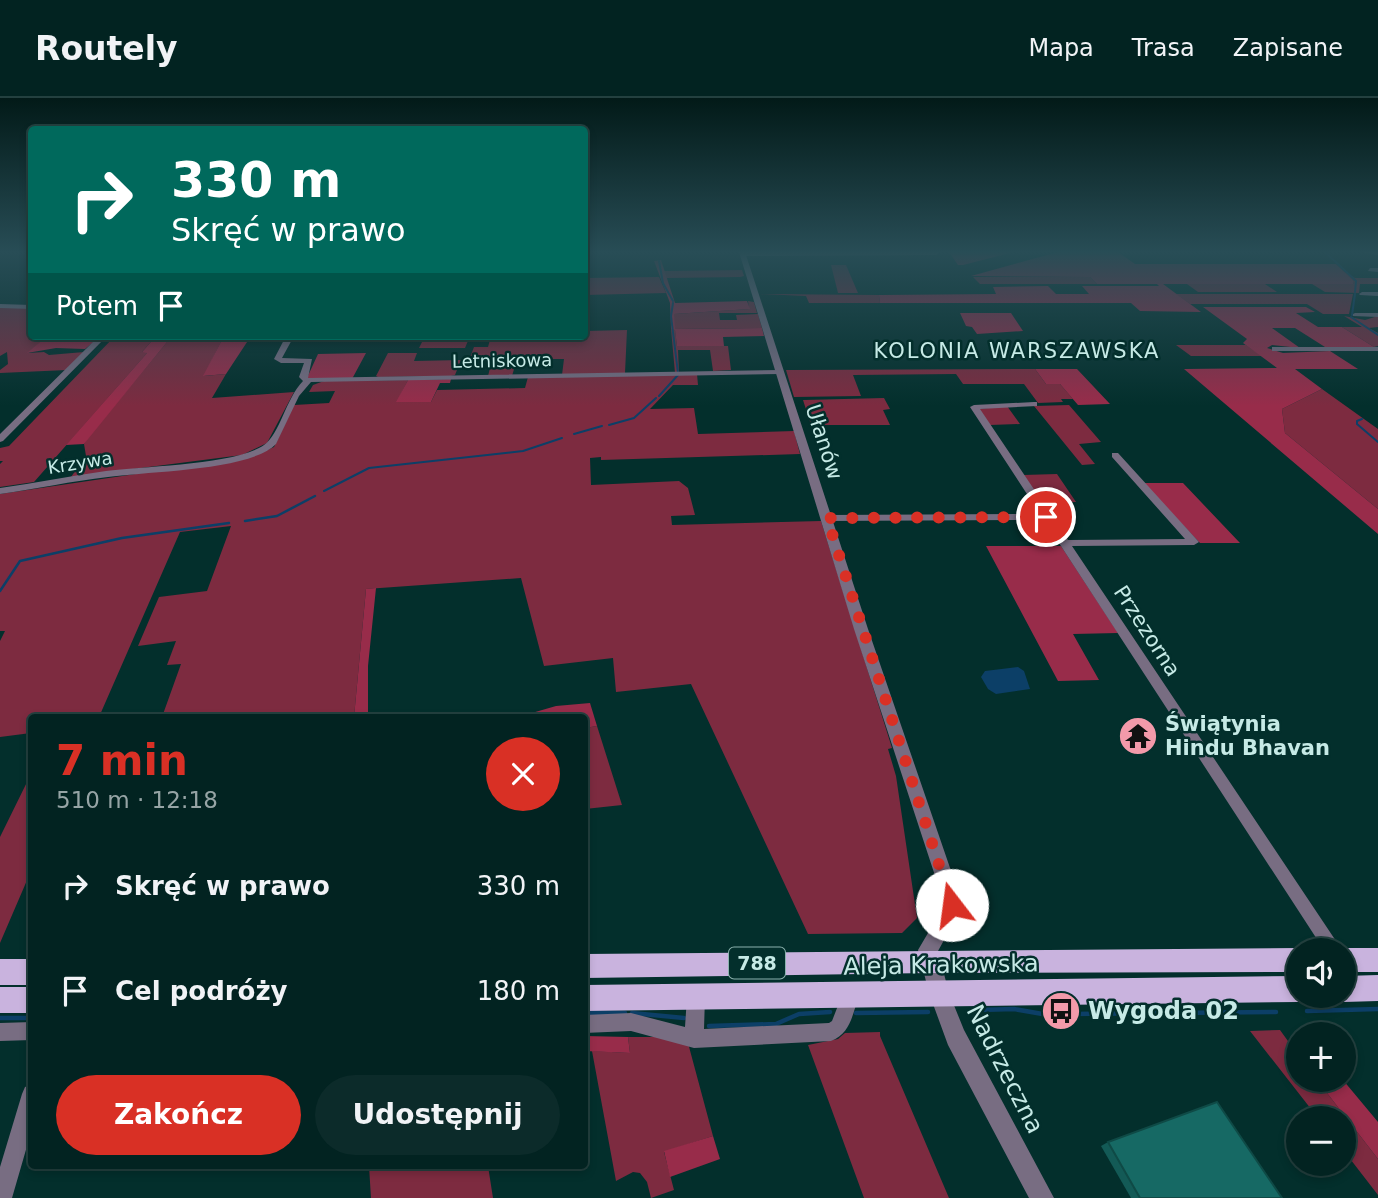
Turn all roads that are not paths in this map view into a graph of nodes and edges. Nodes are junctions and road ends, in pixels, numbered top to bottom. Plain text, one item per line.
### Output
1 (758, 303) edge
2 (0, 306) edge
3 (28, 307) edge
4 (1355, 315) dead end
5 (1378, 315) edge
6 (99, 340) edge
7 (288, 340) edge
8 (1275, 349) dead end
9 (1378, 349) edge
10 (780, 372) junction
11 (309, 380) junction
12 (1034, 404) dead end
13 (0, 439) edge
14 (1115, 455) dead end
15 (0, 491) edge
16 (1046, 517) junction
17 (827, 518) junction
18 (1063, 543) junction
19 (1326, 938) edge
20 (1286, 960) edge
21 (1356, 960) edge
22 (1378, 960) edge
23 (929, 961) junction
24 (588, 966) edge
25 (0, 972) edge
26 (28, 972) edge
27 (1378, 988) edge
28 (1286, 989) edge
29 (1356, 989) edge
30 (939, 993) junction
31 (850, 996) junction
32 (696, 997) junction
33 (588, 998) edge
34 (0, 1000) edge
35 (28, 1000) edge
36 (588, 1024) edge
37 (28, 1031) edge
38 (0, 1032) edge
39 (694, 1039) junction
40 (28, 1107) edge
41 (1, 1198) edge
42 (1042, 1198) edge

1 - 10 street, Ułanów
2 - 3 street
4 - 5 street
6 - 13 street
7 - 11 street
8 - 9 street
10 - 11 street, Letniskowa
10 - 17 street, Ułanów
11 - 15 street, Krzywa
12 - 16 street, Przezorna
14 - 18 street
16 - 17 street
16 - 18 street, Przezorna
17 - 23 street, Ułanów
18 - 19 street, Przezorna
20 - 23 main road, Aleja Krakowska / 788
21 - 22 main road
23 - 24 main road, Aleja Krakowska / 788
23 - 30 street, Nadrzeczna
25 - 26 main road
27 - 29 main road
28 - 30 main road, Aleja Krakowska / 788
30 - 31 main road, Aleja Krakowska / 788
30 - 42 street, Nadrzeczna
31 - 32 main road, Aleja Krakowska / 788
31 - 39 street
32 - 33 main road, Aleja Krakowska / 788
32 - 39 street
34 - 35 main road
36 - 39 street
37 - 38 street
40 - 41 street

